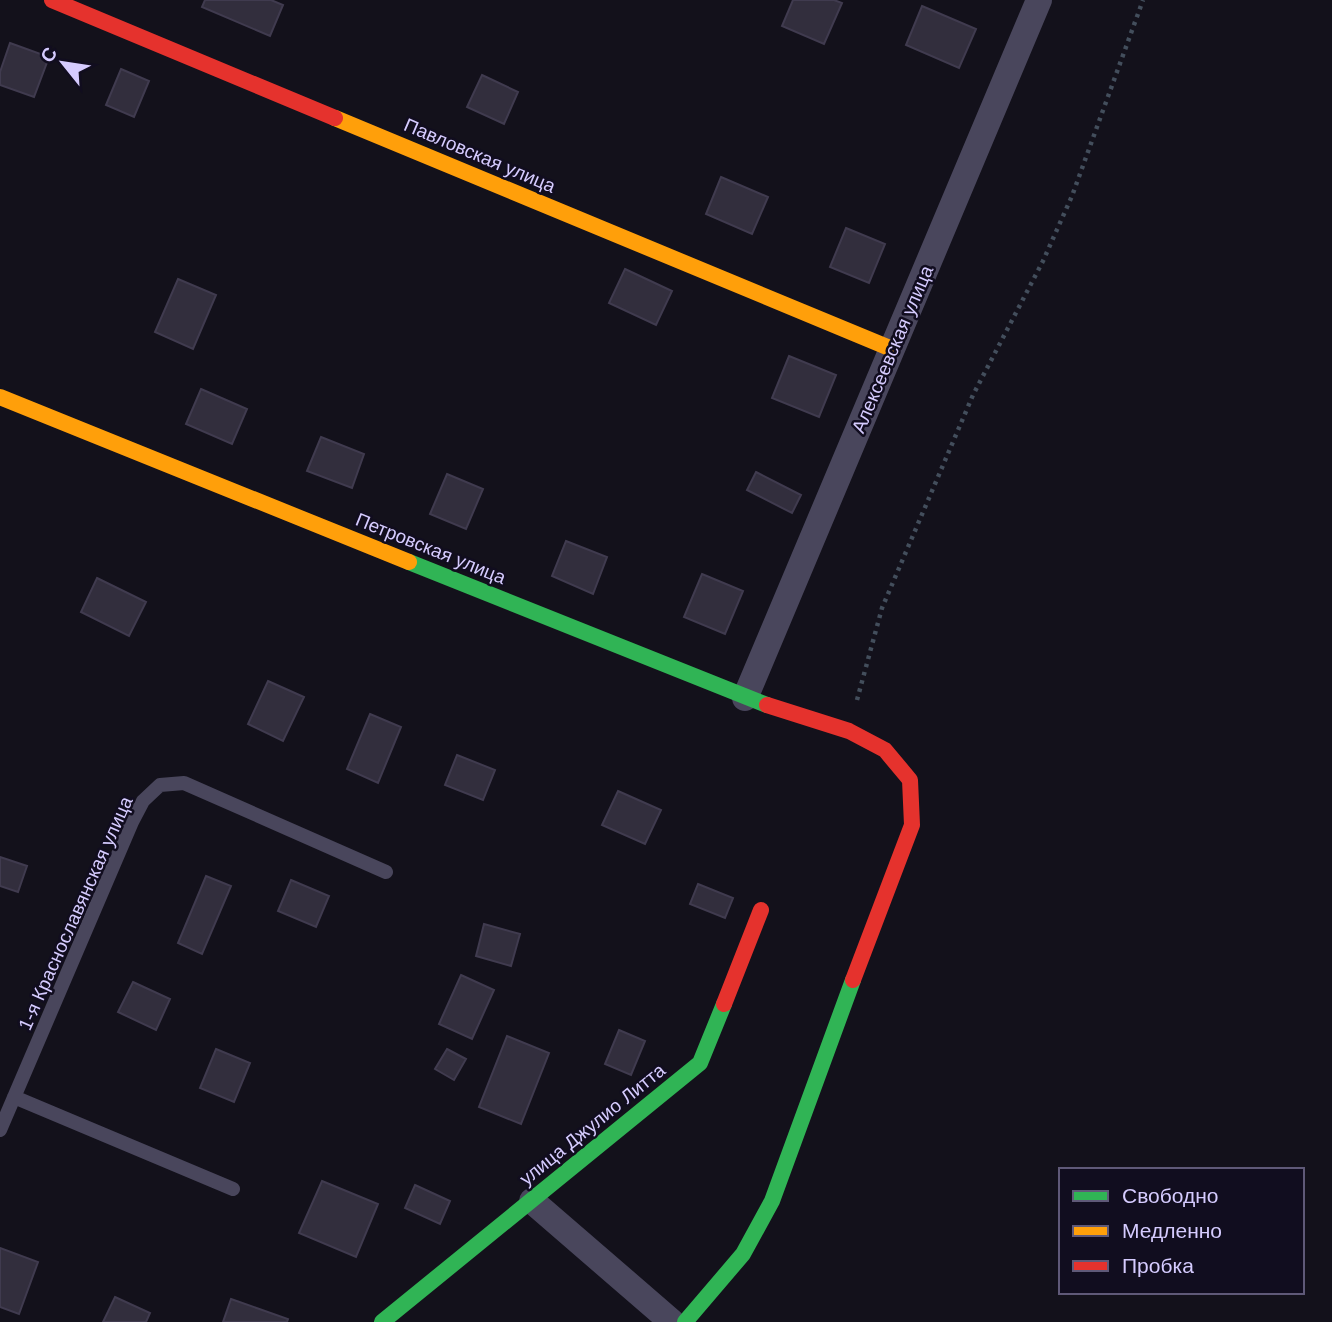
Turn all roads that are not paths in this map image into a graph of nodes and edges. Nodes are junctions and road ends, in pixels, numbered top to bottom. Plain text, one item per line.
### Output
1 (52, 0) edge
2 (1039, 0) edge
3 (892, 349) junction
4 (0, 397) edge
5 (745, 698) junction
6 (386, 872) dead end
7 (761, 910) dead end
8 (14, 1097) junction
9 (0, 1130) edge
10 (233, 1189) dead end
11 (532, 1201) junction
12 (382, 1322) edge
13 (672, 1322) edge
14 (685, 1322) edge

1 - 3 street, Павловская улица
2 - 3 street, Алексеевская улица
3 - 5 street, Алексеевская улица
4 - 5 street, Петровская улица
5 - 14 street, Петровская улица
6 - 8 lane, 1-я Краснославянская улица
7 - 11 street, улица Джулио Литта
8 - 9 lane, 1-я Краснославянская улица
8 - 10 lane
11 - 12 street, улица Джулио Литта
11 - 13 street

